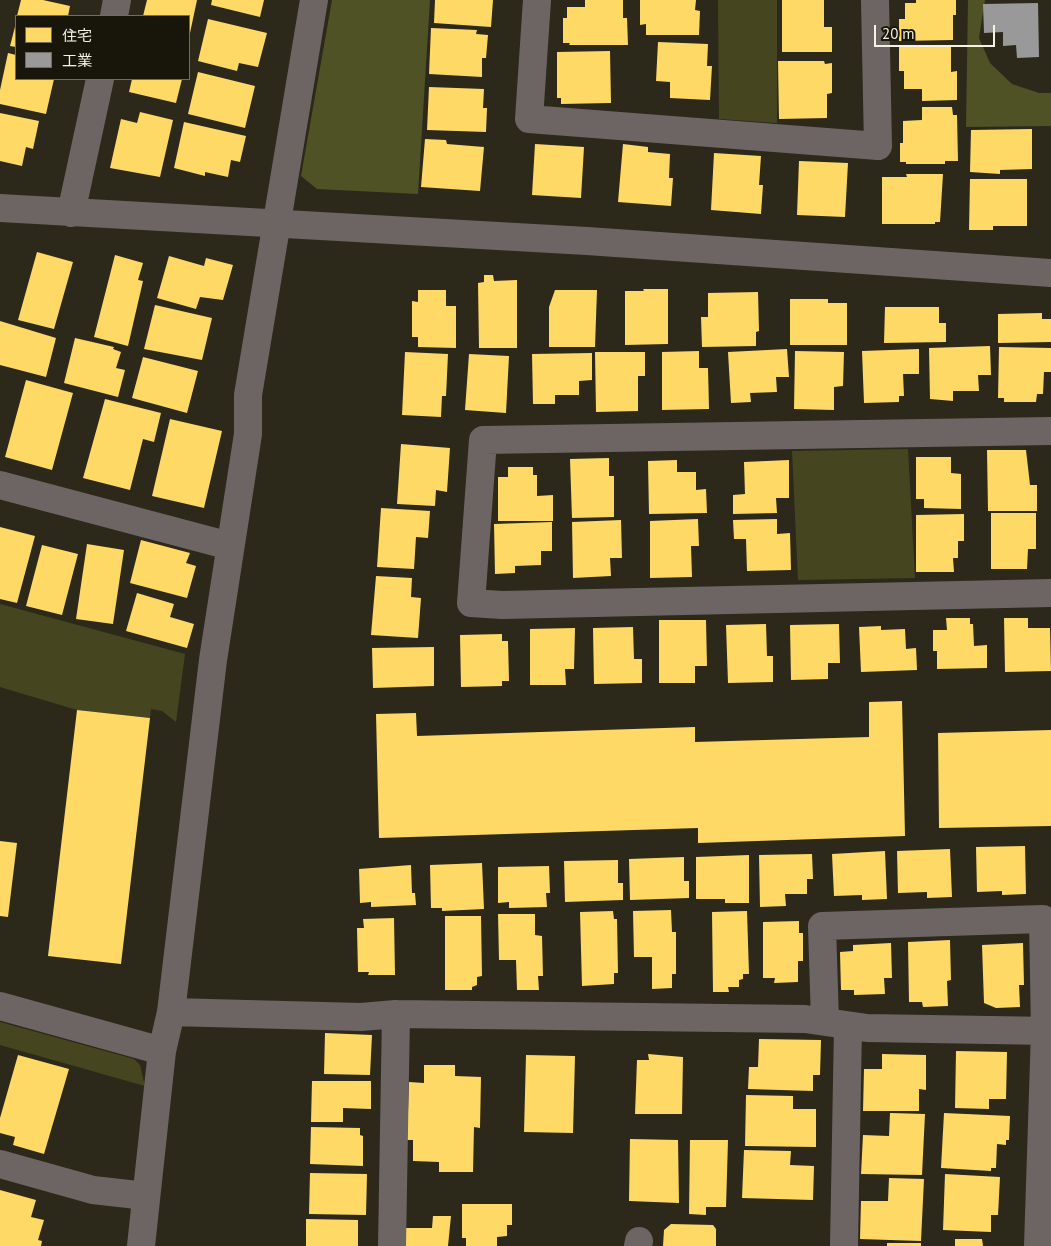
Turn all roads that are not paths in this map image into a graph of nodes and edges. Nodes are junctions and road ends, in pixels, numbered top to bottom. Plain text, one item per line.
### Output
1 (117, 0) edge
2 (314, 0) edge
3 (537, 0) edge
4 (875, 0) edge
5 (114, 15) edge
6 (100, 80) edge
7 (0, 208) edge
8 (71, 213) junction
9 (275, 224) junction
10 (1051, 272) edge
11 (1051, 431) edge
12 (0, 485) edge
13 (230, 546) junction
14 (1051, 593) edge
15 (0, 1006) edge
16 (171, 1012) junction
17 (396, 1014) junction
18 (836, 1024) junction
19 (1048, 1031) edge
20 (162, 1051) junction
21 (0, 1164) edge
22 (146, 1196) junction
23 (141, 1246) edge
24 (392, 1246) edge
25 (844, 1246) edge
26 (1038, 1246) edge

1 - 5 street
2 - 9 street
3 - 4 street
6 - 8 street
7 - 8 street
8 - 9 street
9 - 10 street
9 - 13 street
11 - 14 street
12 - 13 street
13 - 16 street
15 - 20 street
16 - 17 street
16 - 20 street
17 - 18 street
17 - 24 street
18 - 19 street
18 - 19 street
18 - 25 street
19 - 26 street
20 - 22 street
21 - 22 street
22 - 23 street

